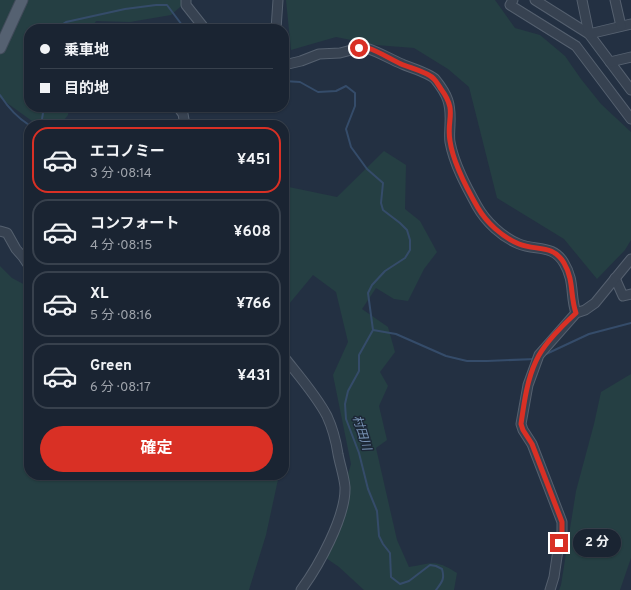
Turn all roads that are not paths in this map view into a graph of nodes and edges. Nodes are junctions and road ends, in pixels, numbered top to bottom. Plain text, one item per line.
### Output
1 (22, 0) edge
2 (186, 0) edge
3 (278, 0) edge
4 (513, 0) edge
5 (535, 0) edge
6 (549, 0) edge
7 (582, 0) edge
8 (615, 0) edge
9 (552, 10) junction
10 (201, 24) edge
11 (276, 24) edge
12 (631, 24) edge
13 (621, 26) junction
14 (589, 34) junction
15 (0, 48) edge
16 (631, 57) edge
17 (610, 62) junction
18 (289, 64) edge
19 (631, 90) edge
20 (631, 119) edge
21 (0, 231) edge
22 (24, 258) edge
23 (631, 258) edge
24 (614, 278) junction
25 (631, 294) edge
26 (576, 313) junction
27 (289, 363) edge
28 (301, 590) edge
29 (550, 590) edge

1 - 15 main road
2 - 10 street
3 - 11 street
4 - 20 street
5 - 9 street
6 - 9 street
7 - 14 street
8 - 13 street
9 - 14 street
12 - 13 street
13 - 14 street
14 - 17 street
16 - 17 street
17 - 19 street
18 - 26 street
21 - 22 street
23 - 24 street
24 - 25 street
24 - 26 street
26 - 29 street
27 - 28 street

